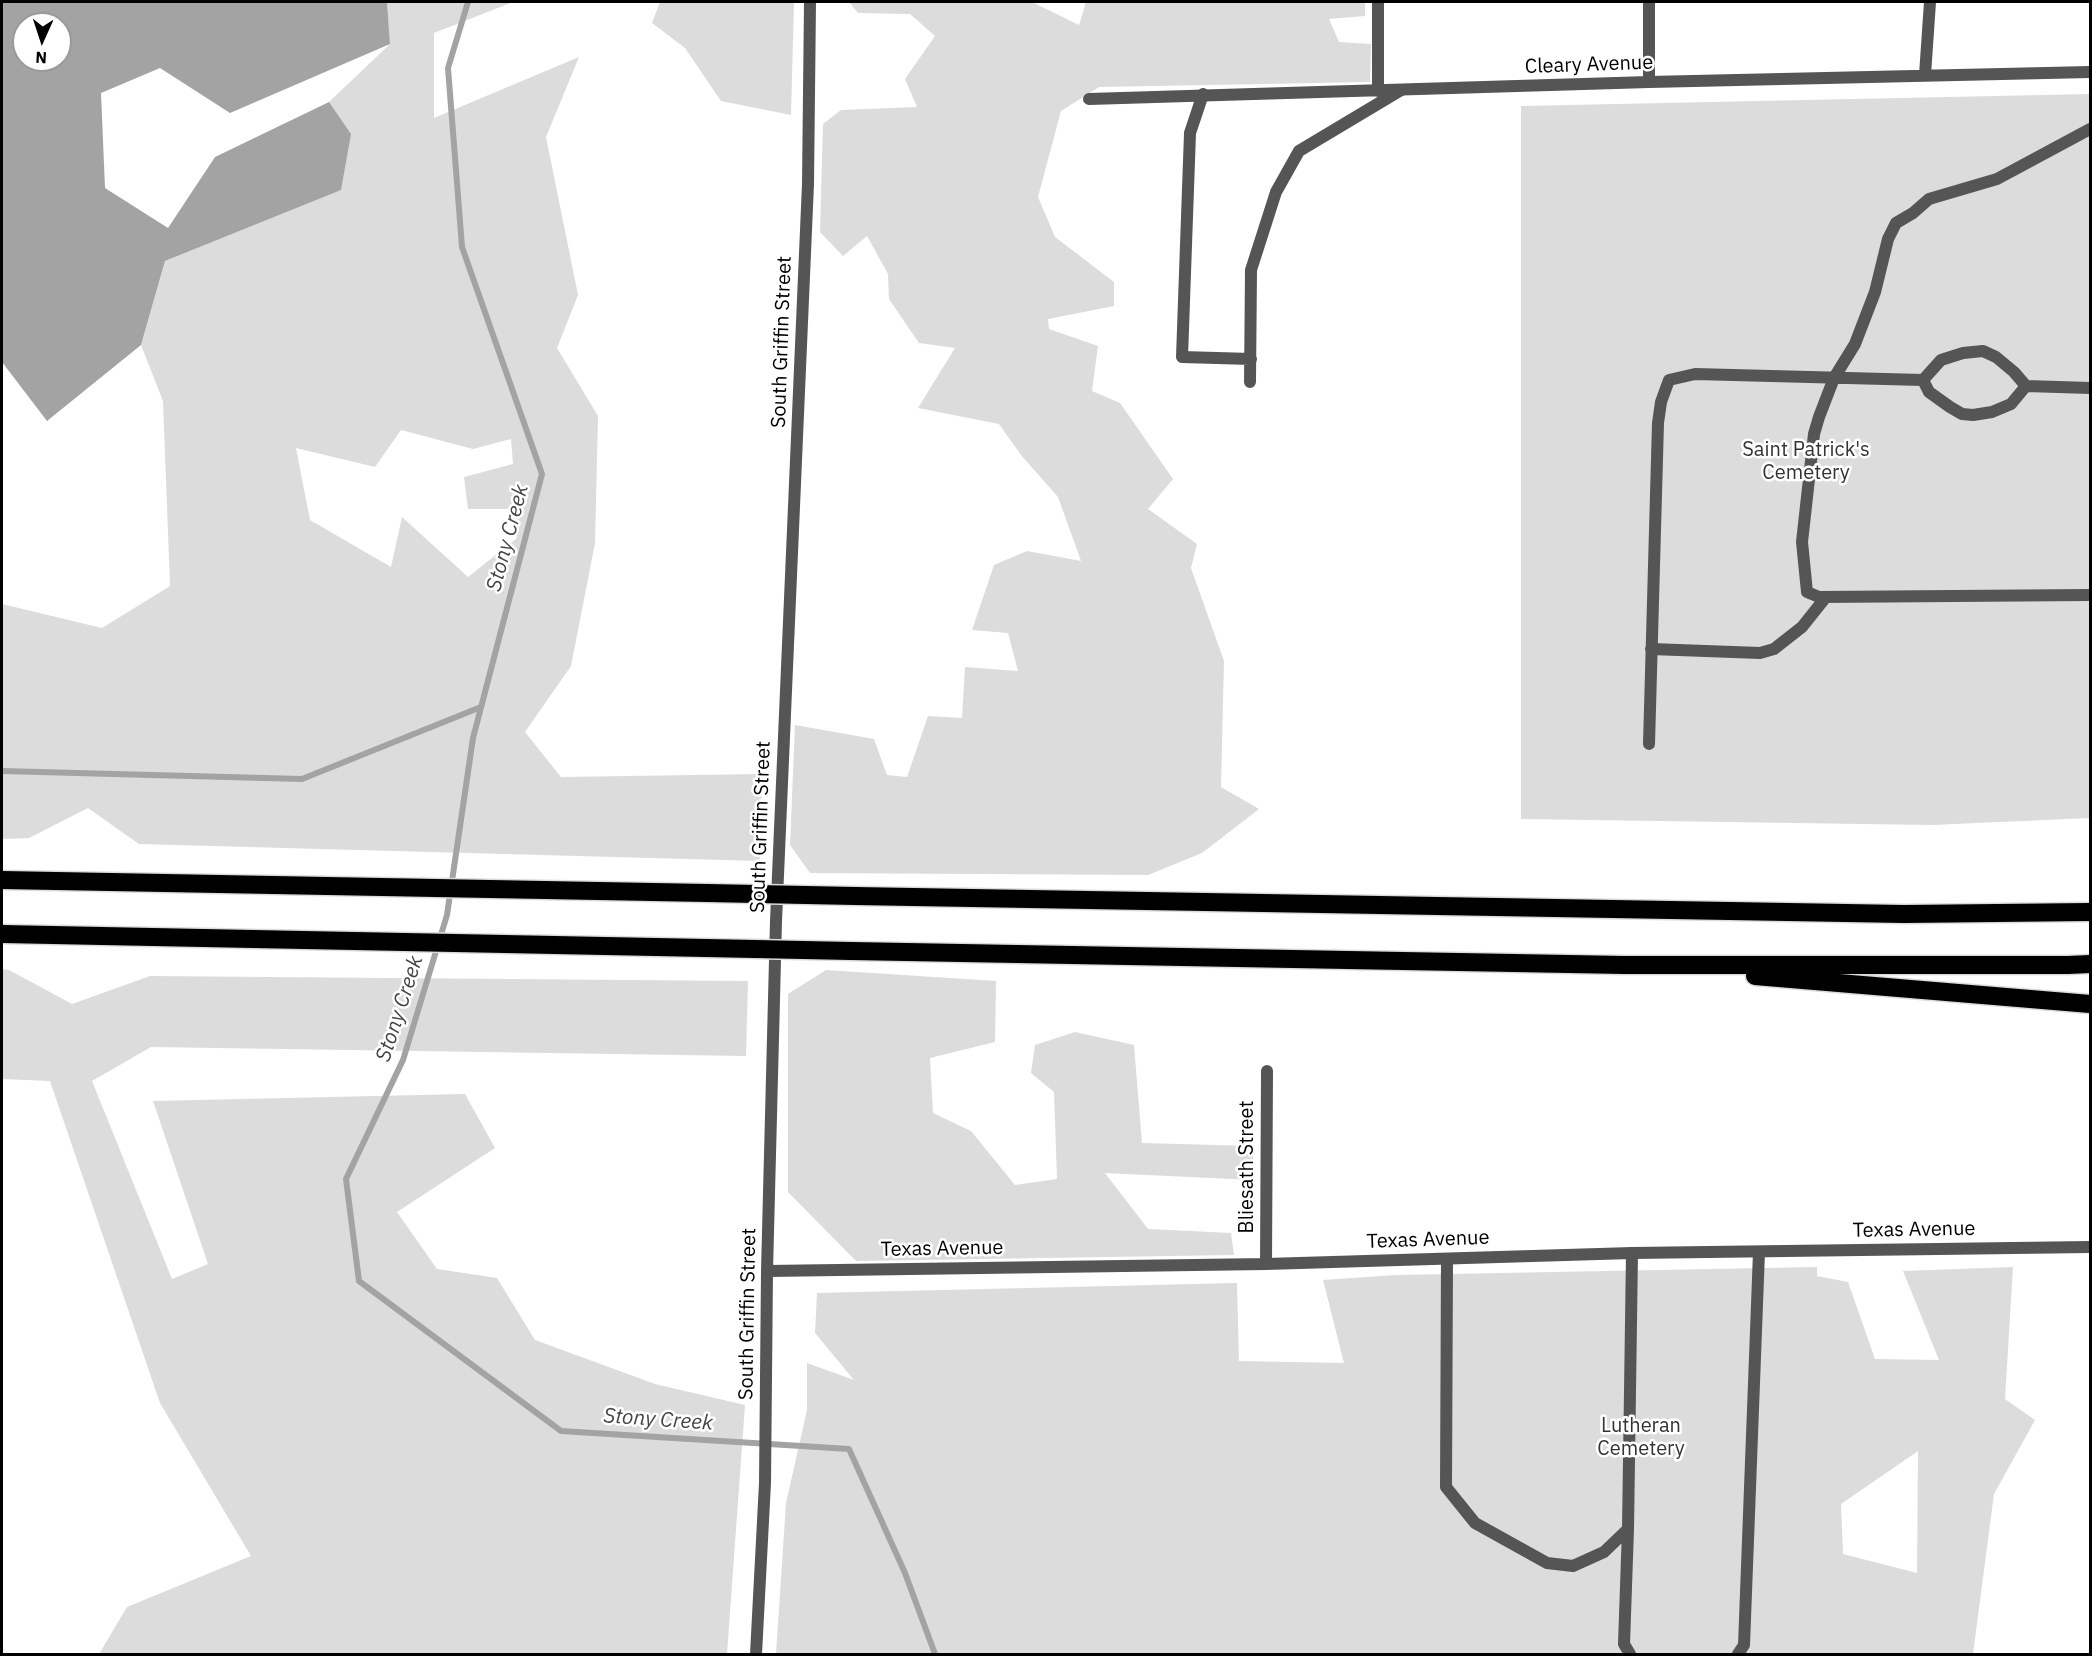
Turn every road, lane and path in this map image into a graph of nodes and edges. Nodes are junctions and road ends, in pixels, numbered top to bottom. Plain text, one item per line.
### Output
1 (810, 2) edge
2 (1378, 2) edge
3 (1649, 2) edge
4 (1930, 2) edge
5 (2091, 72) edge
6 (1925, 75) junction
7 (1649, 82) junction
8 (1401, 90) junction
9 (1378, 91) junction
10 (1203, 94) junction
11 (1089, 99) dead end
12 (2091, 129) edge
13 (1251, 359) junction
14 (1834, 378) junction
15 (1923, 380) junction
16 (1250, 382) dead end
17 (2026, 386) junction
18 (2091, 388) edge
19 (2091, 595) edge
20 (1826, 597) junction
21 (1651, 649) junction
22 (1649, 744) dead end
23 (2, 880) edge
24 (2091, 912) edge
25 (2, 934) edge
26 (2091, 964) edge
27 (1624, 965) junction
28 (2091, 1004) edge
29 (1267, 1071) dead end
30 (2091, 1247) edge
31 (1759, 1252) junction
32 (1632, 1253) junction
33 (1447, 1259) junction
34 (1266, 1264) junction
35 (767, 1271) junction
36 (1628, 1529) junction
37 (756, 1654) edge
38 (1630, 1654) edge
39 (1738, 1654) edge

1 - 35 street, South Griffin Street
2 - 9 street
3 - 7 street
4 - 6 street
5 - 6 street, Cleary Avenue
6 - 7 street, Cleary Avenue
7 - 8 street, Cleary Avenue
8 - 9 street, Cleary Avenue
8 - 13 street
9 - 10 street, Cleary Avenue
10 - 11 street, Cleary Avenue
10 - 13 street
12 - 14 street
13 - 16 street
14 - 15 street
14 - 20 street
14 - 21 street
15 - 17 street
15 - 17 street
17 - 18 street
19 - 20 street
20 - 21 street
21 - 22 street
23 - 24 highway, bridge
25 - 27 highway, bridge
26 - 27 highway
27 - 28 highway
29 - 34 street, Bliesath Street
30 - 31 street, Texas Avenue
31 - 32 street, Texas Avenue
31 - 39 street
32 - 33 street, Texas Avenue
32 - 36 street
33 - 34 street, Texas Avenue
33 - 36 street
34 - 35 street, Texas Avenue
35 - 37 street, South Griffin Street
36 - 38 street

